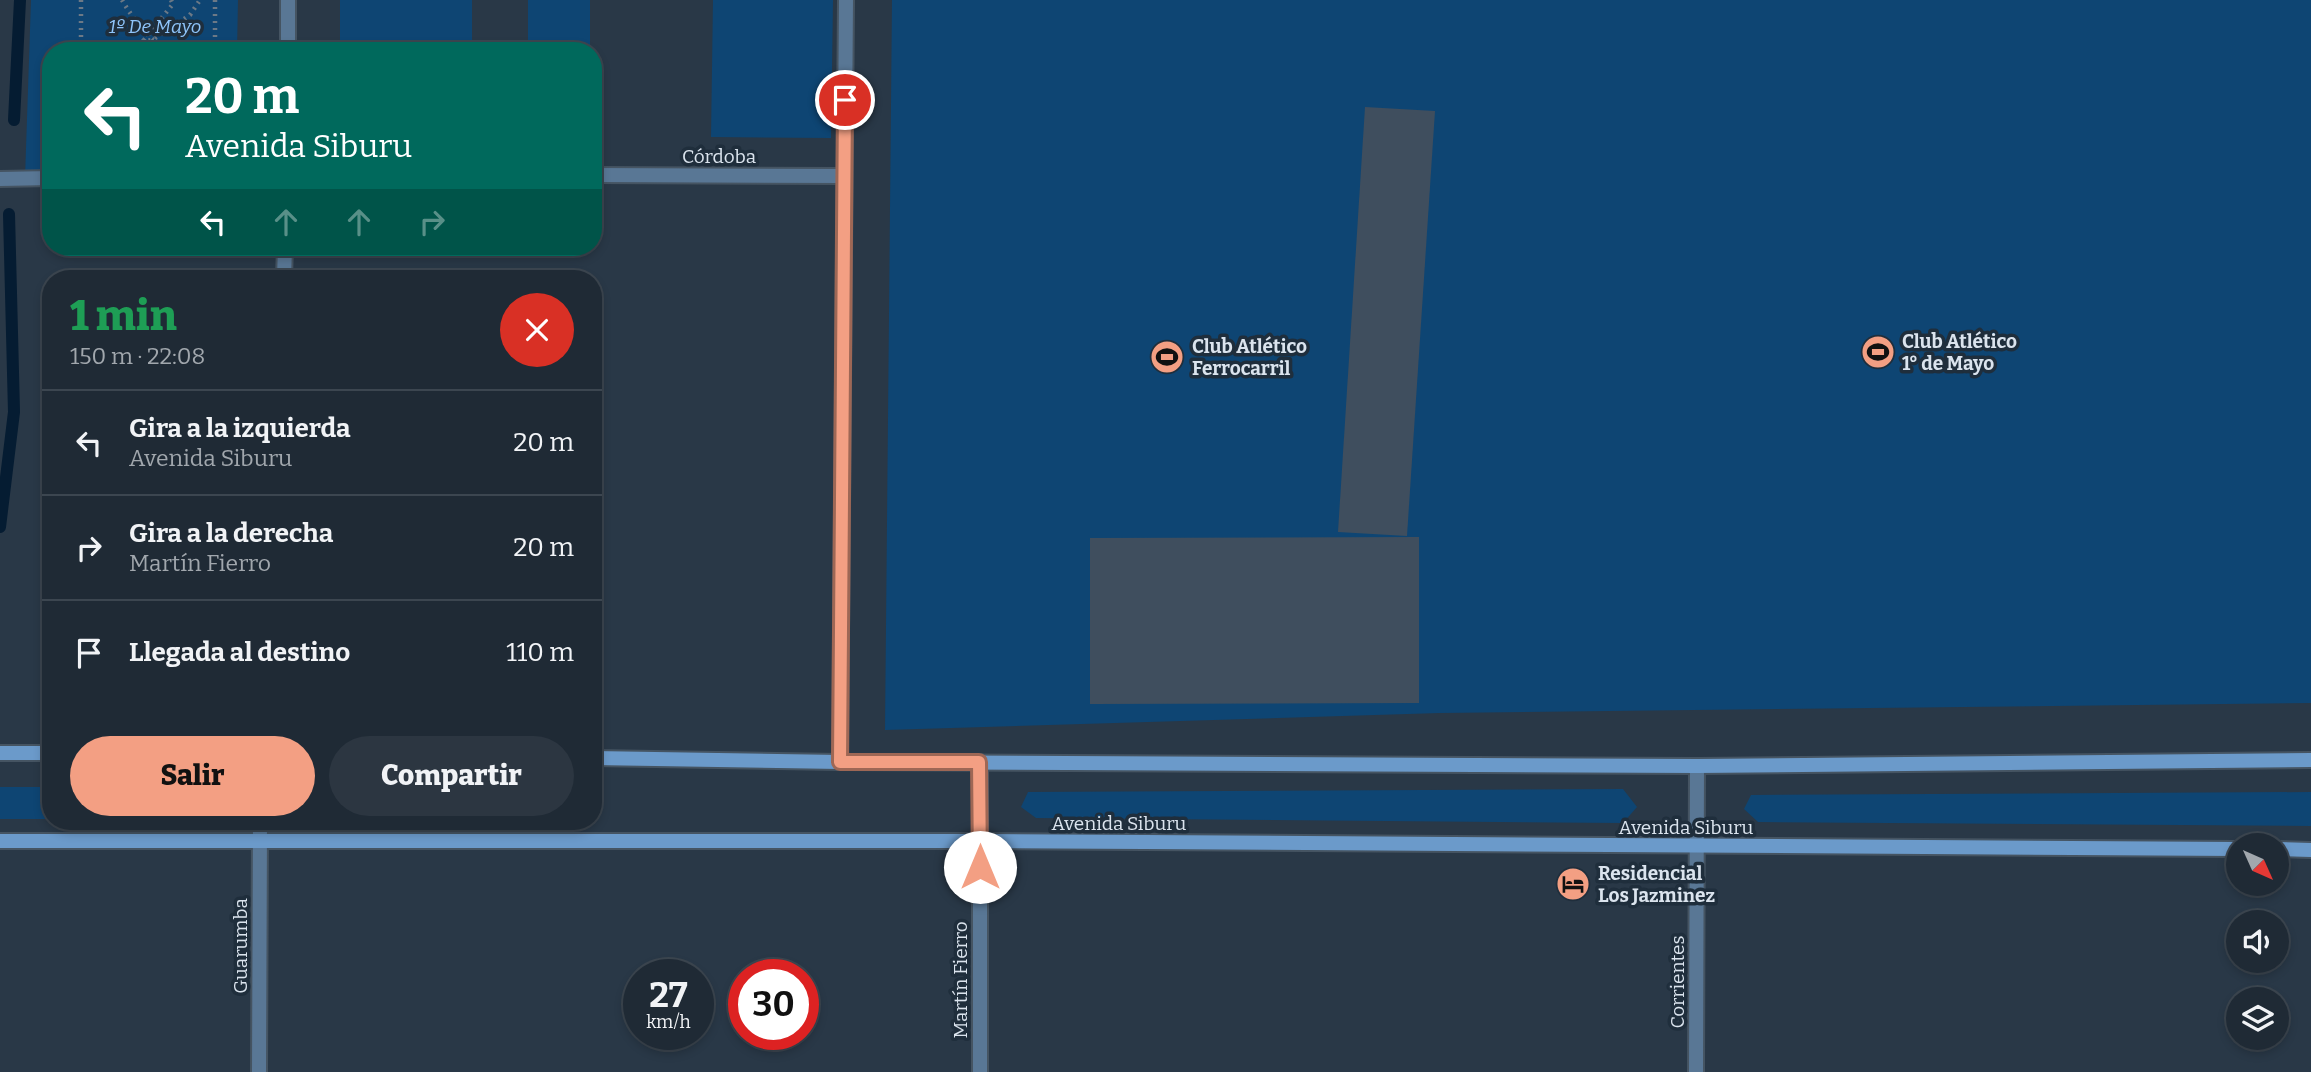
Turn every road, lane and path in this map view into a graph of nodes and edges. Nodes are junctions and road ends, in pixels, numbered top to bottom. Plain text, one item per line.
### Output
1 (81, 0) edge
2 (122, 0) edge
3 (171, 0) edge
4 (201, 0) edge
5 (215, 0) edge
6 (288, 0) edge
7 (846, 0) edge
8 (148, 35) junction
9 (152, 40) junction
10 (141, 41) junction
11 (81, 42) edge
12 (136, 42) edge
13 (157, 42) edge
14 (215, 42) edge
15 (288, 42) edge
16 (602, 175) edge
17 (844, 176) junction
18 (42, 178) edge
19 (0, 179) edge
20 (0, 753) edge
21 (42, 753) edge
22 (602, 758) edge
23 (2311, 760) edge
24 (840, 762) junction
25 (979, 762) junction
26 (1698, 766) junction
27 (260, 830) edge
28 (0, 841) edge
29 (260, 842) junction
30 (980, 842) junction
31 (1697, 847) junction
32 (2226, 849) edge
33 (2289, 849) edge
34 (2311, 850) edge
35 (259, 1072) edge
36 (980, 1072) edge
37 (1696, 1072) edge

1 - 11 path
2 - 8 path
3 - 8 path
4 - 9 path
5 - 14 path
6 - 15 street
7 - 17 street
8 - 9 path
8 - 10 path
9 - 10 path
9 - 13 path
10 - 12 path
16 - 17 street, Córdoba
17 - 24 street
18 - 19 street
20 - 21 main road
22 - 24 main road
23 - 26 main road
24 - 25 main road
25 - 26 main road
25 - 30 street, Martín Fierro
26 - 31 street, Corrientes
27 - 29 street, Guarumba
28 - 29 main road, Avenida Siburu
29 - 30 main road, Avenida Siburu
29 - 35 street, Guarumba
30 - 31 main road, Avenida Siburu
30 - 36 street, Martín Fierro
31 - 32 main road, Avenida Siburu
31 - 37 street, Corrientes
33 - 34 main road

